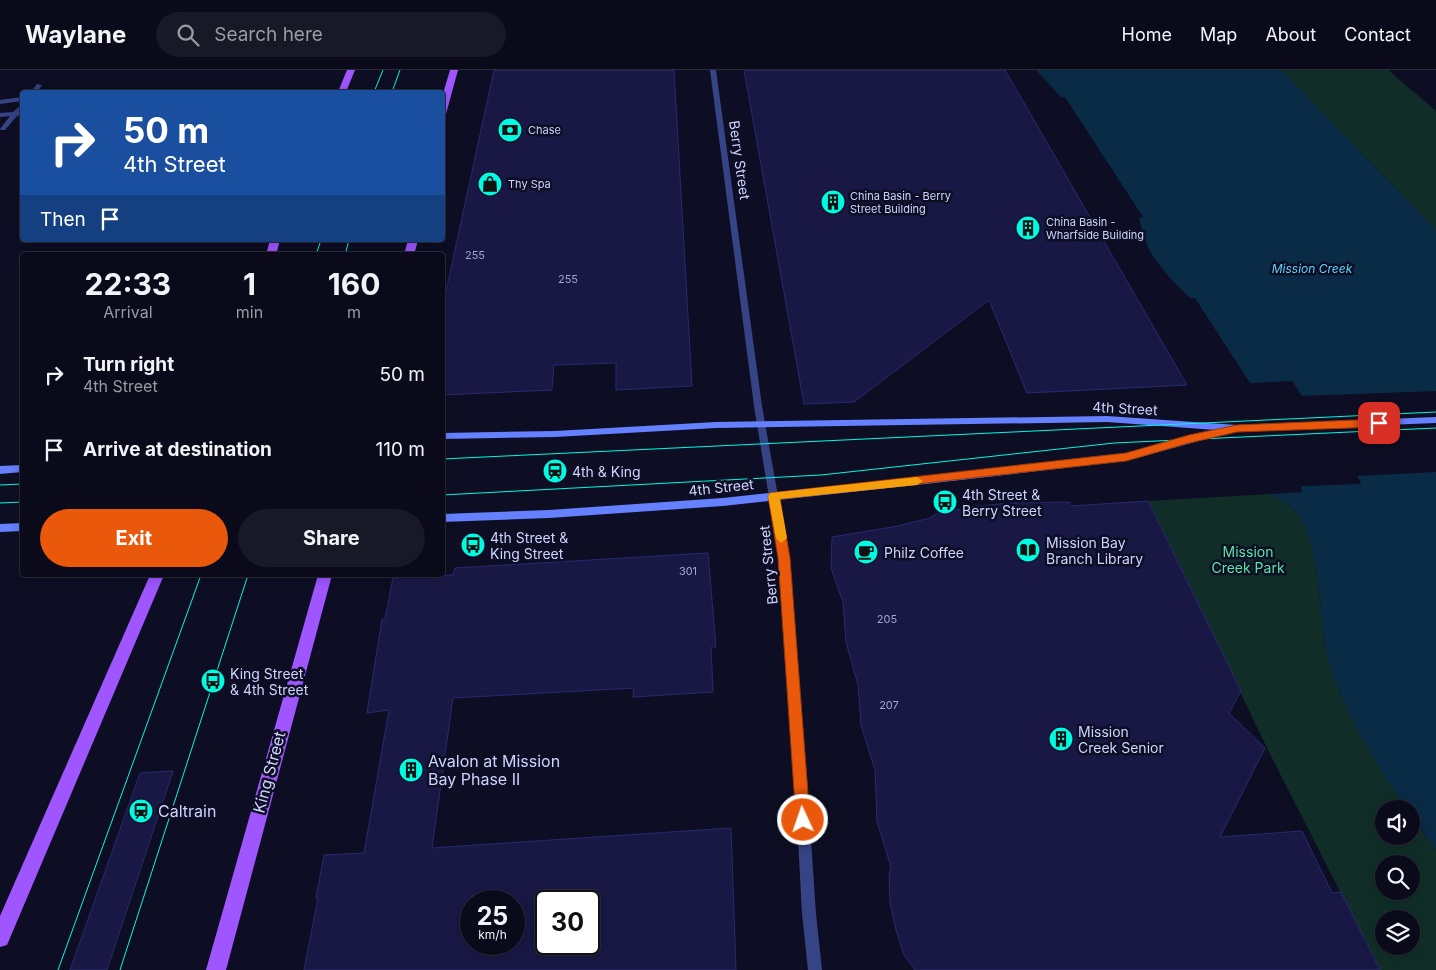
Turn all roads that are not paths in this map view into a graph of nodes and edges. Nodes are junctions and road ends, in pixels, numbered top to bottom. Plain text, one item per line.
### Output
1 (351, 70) edge
2 (454, 70) edge
3 (712, 70) edge
4 (39, 85) dead end
5 (35, 90) edge
6 (343, 90) edge
7 (20, 99) edge
8 (0, 102) edge
9 (445, 103) edge
10 (19, 114) edge
11 (0, 115) edge
12 (3, 129) dead end
13 (1436, 420) edge
14 (761, 425) junction
15 (1237, 428) junction
16 (445, 436) edge
17 (20, 469) edge
18 (0, 470) edge
19 (774, 496) junction
20 (445, 518) edge
21 (20, 527) edge
22 (0, 528) edge
23 (156, 577) edge
24 (324, 577) edge
25 (0, 938) edge
26 (216, 970) edge
27 (815, 970) edge

1 - 6 main road
2 - 9 main road
3 - 14 street, Berry Street
4 - 5 street
7 - 8 street
10 - 11 street
10 - 12 street
13 - 15 main road, 4th Street
14 - 15 main road, 4th Street
14 - 16 main road, 4th Street
14 - 19 street, Berry Street
15 - 19 main road, 4th Street
17 - 18 main road
19 - 20 main road, 4th Street
19 - 27 street, Berry Street
21 - 22 main road
23 - 25 main road
24 - 26 main road, King Street

